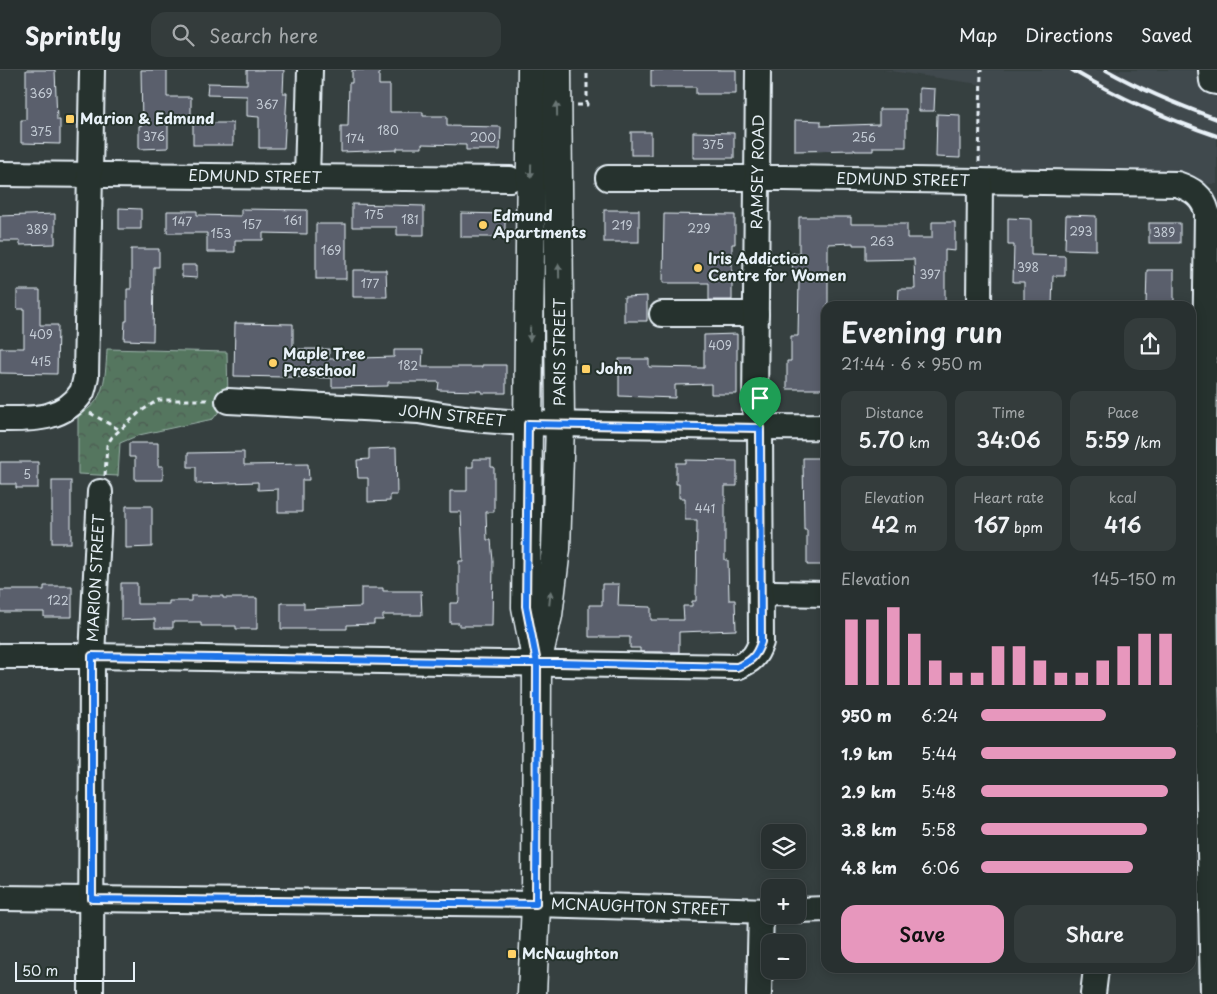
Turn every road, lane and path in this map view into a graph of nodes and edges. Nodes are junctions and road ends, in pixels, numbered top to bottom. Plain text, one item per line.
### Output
1 (92, 70) edge
2 (310, 70) edge
3 (532, 70) edge
4 (556, 70) edge
5 (587, 70) edge
6 (758, 70) edge
7 (981, 70) edge
8 (573, 105) dead end
9 (0, 174) edge
10 (91, 175) junction
11 (980, 176) junction
12 (307, 177) junction
13 (608, 178) dead end
14 (758, 178) junction
15 (510, 179) dead end
16 (979, 301) edge
17 (662, 314) dead end
18 (756, 314) junction
19 (221, 401) joint
20 (79, 408) junction
21 (0, 419) edge
22 (528, 424) junction
23 (560, 425) junction
24 (821, 426) edge
25 (1204, 426) edge
26 (760, 428) junction
27 (120, 430) junction
28 (103, 483) joint
29 (821, 594) edge
30 (761, 598) junction
31 (0, 656) edge
32 (92, 656) junction
33 (537, 663) junction
34 (1205, 668) edge
35 (0, 898) edge
36 (92, 899) junction
37 (536, 904) junction
38 (1206, 909) edge
39 (806, 910) edge
40 (821, 910) edge
41 (761, 911) edge
42 (764, 924) edge
43 (1096, 973) edge
44 (91, 994) edge
45 (532, 994) edge
46 (759, 994) edge
47 (1093, 994) edge
48 (1213, 994) edge

1 - 10 street
2 - 12 street
3 -> 22 main road, PARIS STREET
23 -> 4 main road, PARIS STREET
5 - 8 path
6 - 14 street, RAMSEY ROAD
7 - 11 path
9 - 10 street, EDMUND STREET
10 - 12 street, EDMUND STREET
10 - 20 street
11 - 14 street, EDMUND STREET
11 - 16 street
11 - 25 street, EDMUND STREET
12 - 15 street, EDMUND STREET
13 - 14 street, EDMUND STREET
14 - 18 street, RAMSEY ROAD
17 - 18 street
18 - 26 street, RAMSEY ROAD
19 - 22 street, JOHN STREET
19 - 27 path
20 - 21 street
20 - 27 path
22 - 23 street, JOHN STREET
22 - 33 main road, PARIS STREET
23 - 26 street, JOHN STREET
33 -> 23 main road, PARIS STREET
24 - 26 street, JOHN STREET
25 - 34 street
26 - 30 street, RAMSEY ROAD
27 - 28 path
28 - 32 street, MARION STREET
29 - 30 street
30 - 33 street, RAMSEY ROAD
31 - 32 street
32 - 33 street
32 - 36 street, MARION STREET
33 - 37 main road, PARIS STREET
34 - 38 street
35 - 36 street, MCNAUGHTON STREET
36 - 37 street, MCNAUGHTON STREET
36 - 44 street, MARION STREET
37 - 41 street, MCNAUGHTON STREET
37 - 45 main road, PARIS STREET
38 - 48 street
39 - 40 street
42 - 46 street
43 - 47 street

